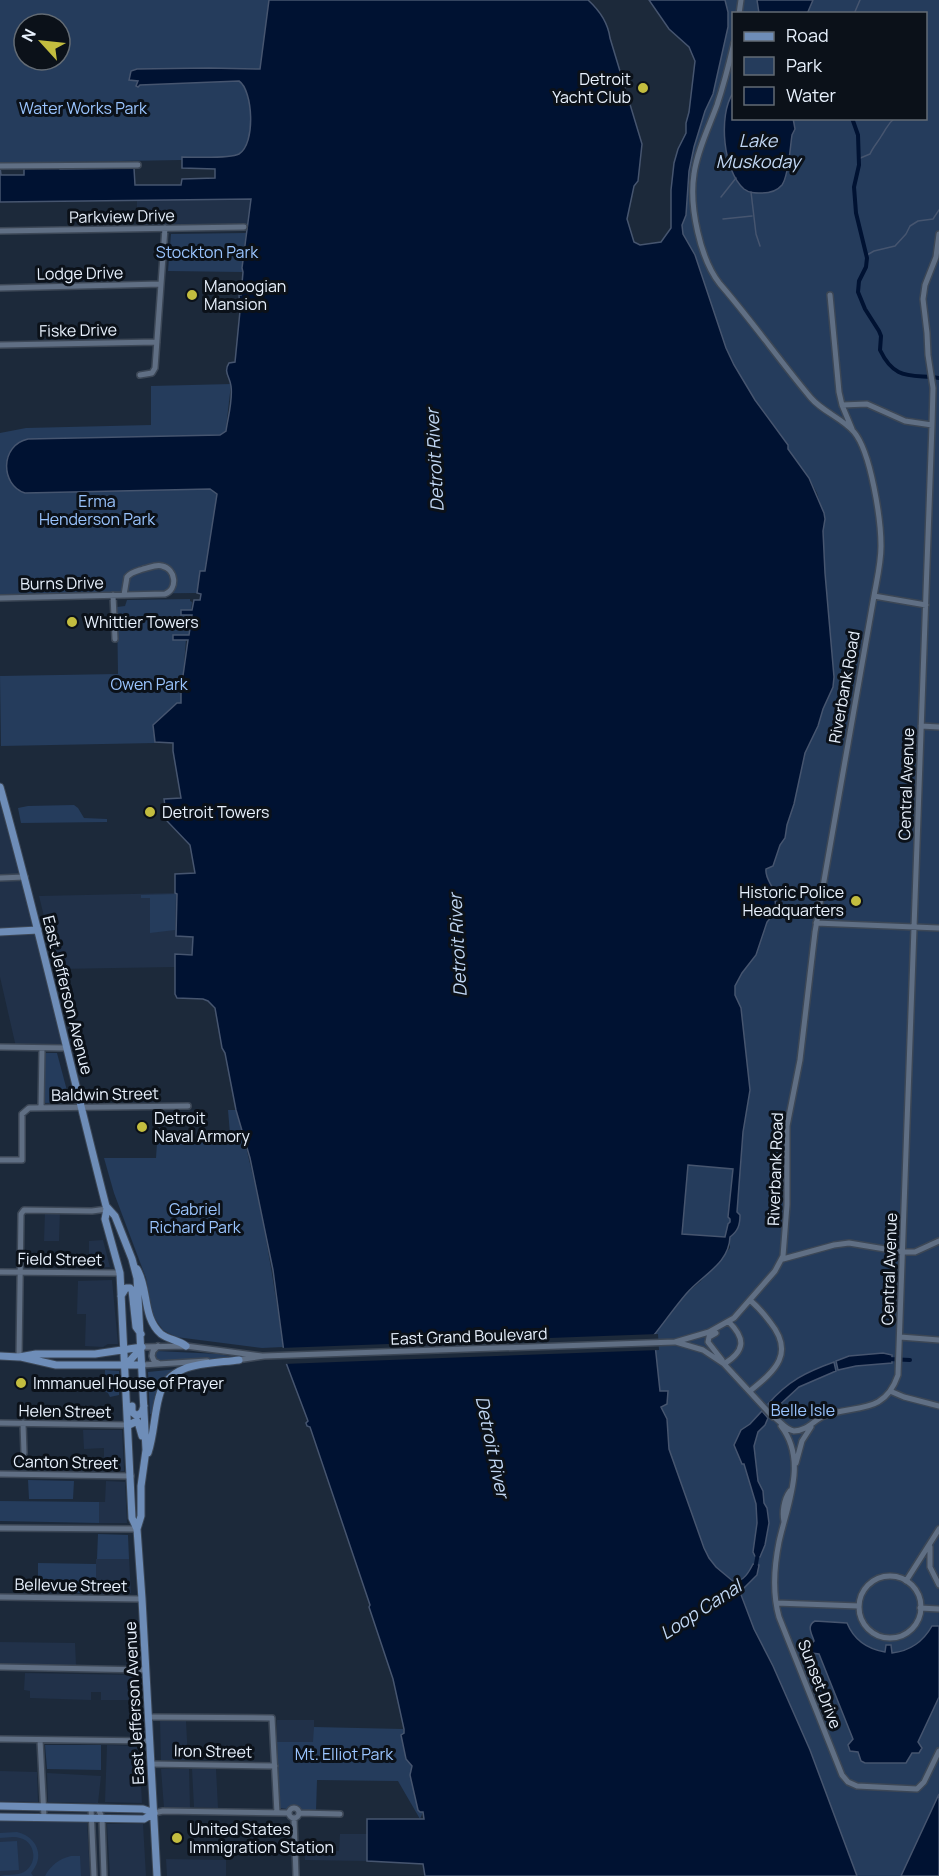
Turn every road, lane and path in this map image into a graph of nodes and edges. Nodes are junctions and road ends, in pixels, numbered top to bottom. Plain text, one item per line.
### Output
1 (732, 51) edge
2 (0, 165) edge
3 (138, 165) dead end
4 (244, 227) dead end
5 (165, 228) junction
6 (0, 231) edge
7 (939, 234) edge
8 (161, 284) junction
9 (0, 288) edge
10 (830, 295) dead end
11 (157, 342) junction
12 (0, 345) edge
13 (140, 375) dead end
14 (842, 405) junction
15 (932, 425) junction
16 (853, 431) junction
17 (113, 595) junction
18 (124, 595) junction
19 (874, 596) junction
20 (0, 598) edge
21 (926, 605) junction
22 (115, 639) dead end
23 (921, 726) junction
24 (939, 727) edge
25 (0, 787) edge
26 (25, 877) junction
27 (0, 878) edge
28 (816, 923) junction
29 (914, 927) junction
30 (939, 928) edge
31 (38, 930) junction
32 (0, 932) edge
33 (0, 1047) edge
34 (42, 1048) junction
35 (66, 1048) junction
36 (188, 1106) dead end
37 (41, 1108) junction
38 (82, 1108) junction
39 (0, 1160) edge
40 (107, 1209) junction
41 (939, 1240) edge
42 (903, 1252) junction
43 (783, 1259) junction
44 (133, 1264) junction
45 (0, 1272) edge
46 (20, 1272) junction
47 (120, 1274) junction
48 (121, 1296) junction
49 (751, 1301) junction
50 (729, 1322) junction
51 (141, 1334) junction
52 (900, 1337) junction
53 (939, 1340) edge
54 (673, 1342) junction
55 (158, 1346) junction
56 (186, 1346) junction
57 (142, 1347) junction
58 (124, 1350) junction
59 (106, 1352) junction
60 (57, 1354) junction
61 (0, 1356) edge
62 (19, 1356) junction
63 (264, 1356) junction
64 (239, 1360) junction
65 (158, 1363) junction
66 (60, 1364) junction
67 (106, 1364) junction
68 (724, 1364) junction
69 (126, 1365) junction
70 (142, 1365) junction
71 (126, 1377) junction
72 (750, 1390) junction
73 (890, 1391) junction
74 (144, 1404) junction
75 (939, 1406) edge
76 (771, 1415) junction
77 (815, 1421) junction
78 (0, 1423) edge
79 (23, 1423) junction
80 (129, 1425) junction
81 (146, 1450) junction
82 (24, 1453) dead end
83 (794, 1470) junction
84 (143, 1473) junction
85 (0, 1474) edge
86 (131, 1476) junction
87 (0, 1528) edge
88 (137, 1529) junction
89 (939, 1529) edge
90 (932, 1541) junction
91 (906, 1581) junction
92 (939, 1585) edge
93 (0, 1598) edge
94 (142, 1599) junction
95 (776, 1603) junction
96 (859, 1606) junction
97 (921, 1608) junction
98 (939, 1609) edge
99 (0, 1667) edge
100 (146, 1670) junction
101 (148, 1717) junction
102 (0, 1739) edge
103 (40, 1740) junction
104 (150, 1741) junction
105 (939, 1751) edge
106 (151, 1764) junction
107 (275, 1766) junction
108 (0, 1806) edge
109 (44, 1807) junction
110 (79, 1808) junction
111 (95, 1808) junction
112 (114, 1808) junction
113 (137, 1809) junction
114 (154, 1813) junction
115 (277, 1813) junction
116 (289, 1813) junction
117 (299, 1813) junction
118 (340, 1814) dead end
119 (0, 1817) edge
120 (44, 1817) junction
121 (79, 1818) junction
122 (92, 1818) junction
123 (102, 1818) junction
124 (113, 1818) junction
125 (294, 1818) junction
126 (137, 1819) junction
127 (92, 1830) junction
128 (102, 1830) junction
129 (94, 1876) edge
130 (104, 1876) edge
131 (157, 1876) edge
132 (296, 1876) edge

1 - 16 street, Riverbank Road
2 - 3 street
4 - 5 street, Parkview Drive
5 - 6 street, Parkview Drive
5 - 8 street
7 - 15 street, Central Avenue
8 - 9 street, Lodge Drive
8 - 11 street
10 - 14 street
11 - 12 street, Fiske Drive
11 - 13 street
14 - 15 street
14 - 16 street
15 - 21 street, Central Avenue
16 - 19 street, Riverbank Road
17 - 18 street, Burns Drive
17 - 20 street, Burns Drive
17 - 22 street
18 - 18 street, Burns Drive
19 - 21 street
19 - 28 street, Riverbank Road
21 - 23 street, Central Avenue
23 - 24 street
23 - 29 street, Central Avenue
25 - 26 main road, East Jefferson Avenue
26 - 27 street
26 - 31 main road, East Jefferson Avenue
28 - 29 street
28 - 43 street, Riverbank Road
29 - 30 street
29 - 42 street, Central Avenue
31 - 32 main road
31 - 35 main road, East Jefferson Avenue
33 - 34 street
34 - 35 street
34 - 37 street
35 - 38 main road, East Jefferson Avenue
36 - 38 street, Baldwin Street
37 - 38 street, Baldwin Street
37 - 39 street, Baldwin Street
38 - 40 main road, East Jefferson Avenue
40 - 44 main road, East Jefferson Avenue
40 - 46 street
40 - 47 main road, East Jefferson Avenue
41 - 42 street
42 - 43 street
42 - 52 street, Central Avenue
43 - 49 street
44 - 51 main road, East Jefferson Avenue
44 - 56 main road
45 - 46 street, Field Street
46 - 47 street, Field Street
46 - 62 street
47 - 48 main road, East Jefferson Avenue
48 - 51 main road
48 - 58 main road, East Jefferson Avenue
49 - 50 street
49 - 72 street
50 - 54 street
50 - 68 street
50 - 68 street
51 - 57 main road, East Jefferson Avenue
52 - 53 street
52 - 73 street, Central Avenue
54 - 63 street, East Grand Boulevard
54 - 68 street, Sunset Drive
55 - 56 street, East Grand Boulevard
55 - 57 street, East Grand Boulevard
55 - 65 street
56 - 63 street, East Grand Boulevard
57 - 58 main road, East Grand Boulevard
57 - 69 main road
57 - 70 main road, East Jefferson Avenue
58 - 59 main road, East Grand Boulevard
58 - 69 main road, East Jefferson Avenue
59 - 60 main road, East Grand Boulevard
59 - 67 main road
60 - 62 main road, East Grand Boulevard
60 - 66 main road
61 - 62 main road, East Grand Boulevard
62 - 66 main road, East Grand Boulevard
63 - 64 street, East Grand Boulevard
64 - 65 street, East Grand Boulevard
64 - 84 main road
65 - 70 street, East Grand Boulevard
66 - 67 main road, East Grand Boulevard
67 - 69 main road, East Grand Boulevard
68 - 72 street, Sunset Drive
69 - 70 main road, East Grand Boulevard
69 - 71 main road, East Jefferson Avenue
70 - 74 main road, East Jefferson Avenue
71 - 74 main road
71 - 80 main road, East Jefferson Avenue
72 - 76 street, Sunset Drive
73 - 75 street
73 - 77 street
74 - 81 main road, East Jefferson Avenue
76 - 77 street
76 - 83 street, Sunset Drive
77 - 83 street
78 - 79 street, Helen Street
79 - 80 street, Helen Street
79 - 82 street
80 - 81 main road
80 - 86 main road, East Jefferson Avenue
81 - 84 main road, East Jefferson Avenue
83 - 95 street, Sunset Drive
84 - 88 main road, East Jefferson Avenue
85 - 86 street, Canton Street
86 - 88 main road, East Jefferson Avenue
87 - 88 street
88 - 94 main road, East Jefferson Avenue
89 - 90 street
90 - 91 street
90 - 92 street
91 - 96 street
91 - 97 street
93 - 94 street, Bellevue Street
94 - 100 main road, East Jefferson Avenue
95 - 96 street
95 - 105 street, Sunset Drive
96 - 97 street
97 - 98 street
99 - 100 street
100 - 101 main road, East Jefferson Avenue
101 - 104 main road, East Jefferson Avenue
101 - 107 street
102 - 103 street
103 - 104 street
103 - 109 street
104 - 106 main road, East Jefferson Avenue
106 - 107 street, Iron Street
106 - 114 main road, East Jefferson Avenue
107 - 115 street
108 - 109 main road
109 - 110 main road
109 - 120 street
110 - 111 main road
110 - 121 main road
111 - 112 main road
111 - 122 street
111 - 123 street
112 - 113 main road
112 - 124 main road
113 - 114 main road
113 - 126 main road
114 - 115 street
114 - 126 main road
114 - 131 main road, East Jefferson Avenue
115 - 116 street
116 - 117 street
116 - 125 street
117 - 118 street
117 - 125 street
119 - 120 main road
120 - 121 main road
121 - 122 main road
122 - 123 main road
122 - 127 street
123 - 124 main road
123 - 128 street
124 - 126 main road
125 - 132 street
127 - 128 street
127 - 129 street
128 - 130 street

